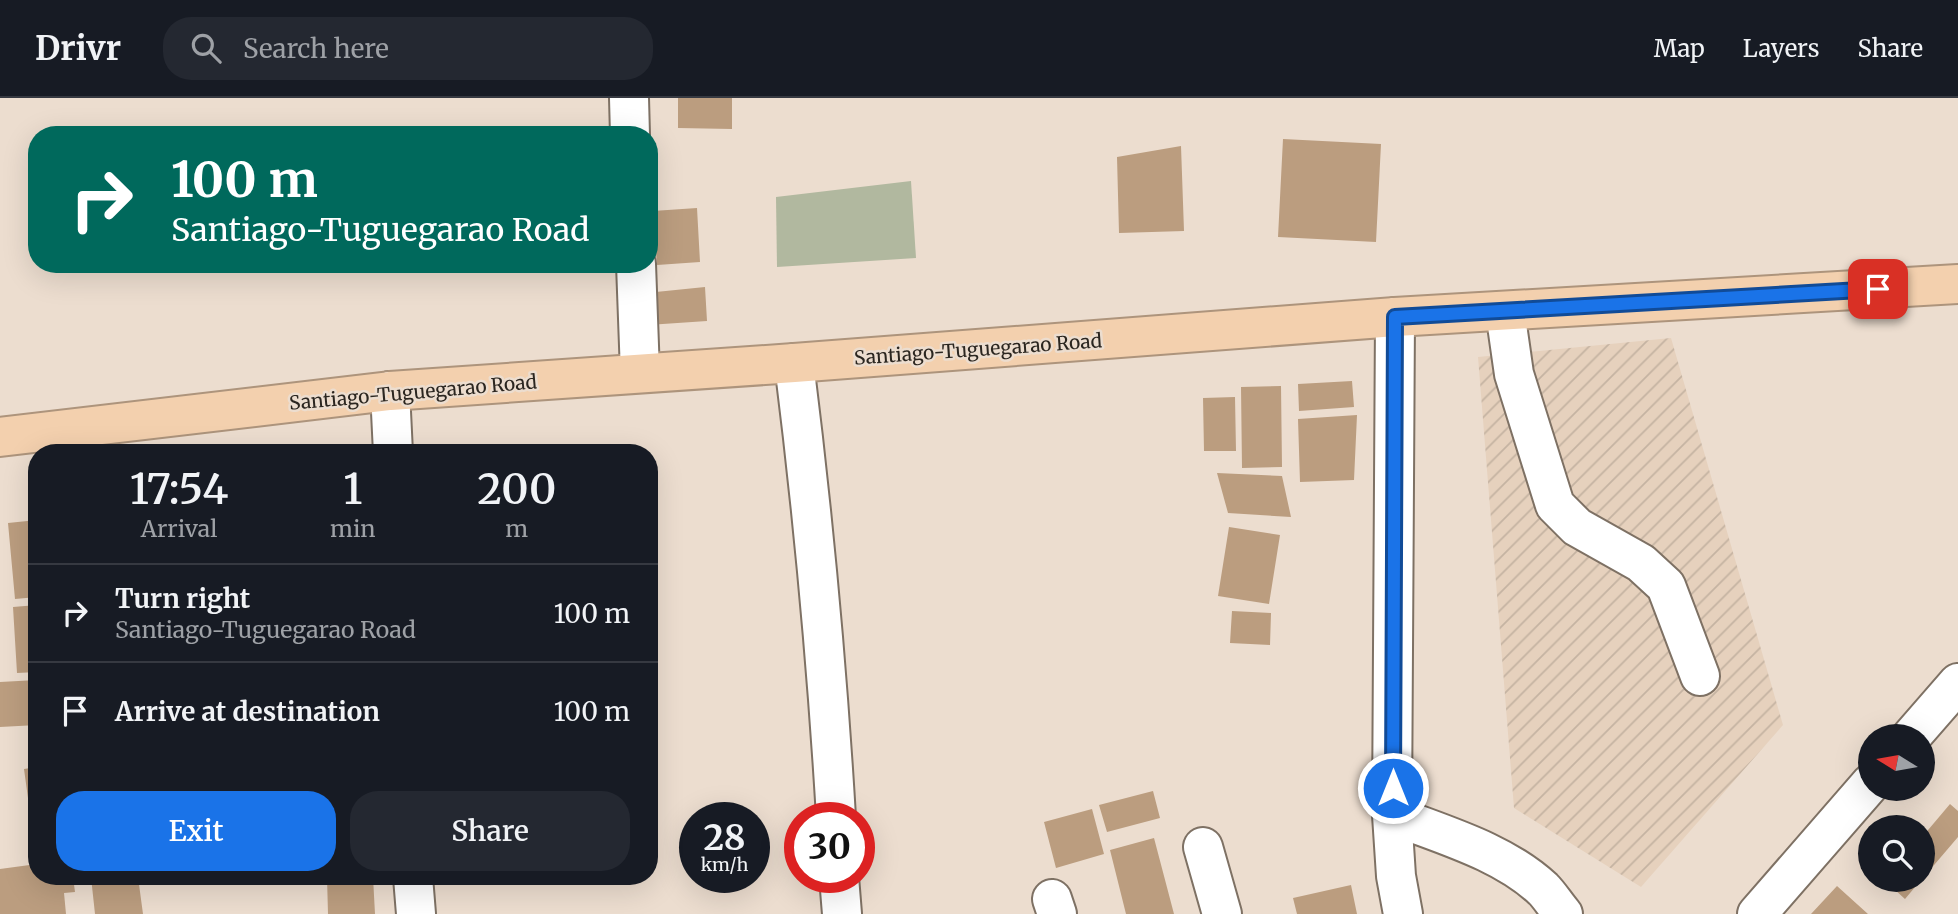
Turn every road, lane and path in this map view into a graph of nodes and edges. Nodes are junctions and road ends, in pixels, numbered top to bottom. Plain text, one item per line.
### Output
1 (629, 98) edge
2 (631, 126) edge
3 (636, 273) edge
4 (1958, 284) edge
5 (1505, 311) junction
6 (1395, 317) junction
7 (794, 363) junction
8 (640, 373) junction
9 (390, 391) junction
10 (0, 437) edge
11 (393, 444) edge
12 (1700, 676) dead end
13 (1958, 683) edge
14 (1922, 724) edge
15 (1858, 798) edge
16 (835, 802) edge
17 (1392, 815) junction
18 (1203, 846) dead end
19 (414, 885) edge
20 (840, 893) edge
21 (416, 914) edge
22 (842, 914) edge
23 (1222, 914) edge
24 (1403, 914) edge
25 (1563, 914) edge
26 (1757, 914) edge

1 - 2 street
3 - 8 street
4 - 5 highway, Santiago-Tuguegarao Road
5 - 6 highway, Santiago-Tuguegarao Road
5 - 12 street
6 - 7 highway, Santiago-Tuguegarao Road
6 - 17 street
7 - 8 highway, Santiago-Tuguegarao Road
7 - 16 street
8 - 9 highway, Santiago-Tuguegarao Road
9 - 10 highway, Santiago-Tuguegarao Road
9 - 11 street
13 - 14 street
15 - 26 street
17 - 24 street
17 - 25 street
18 - 23 street
19 - 21 street
20 - 22 street

